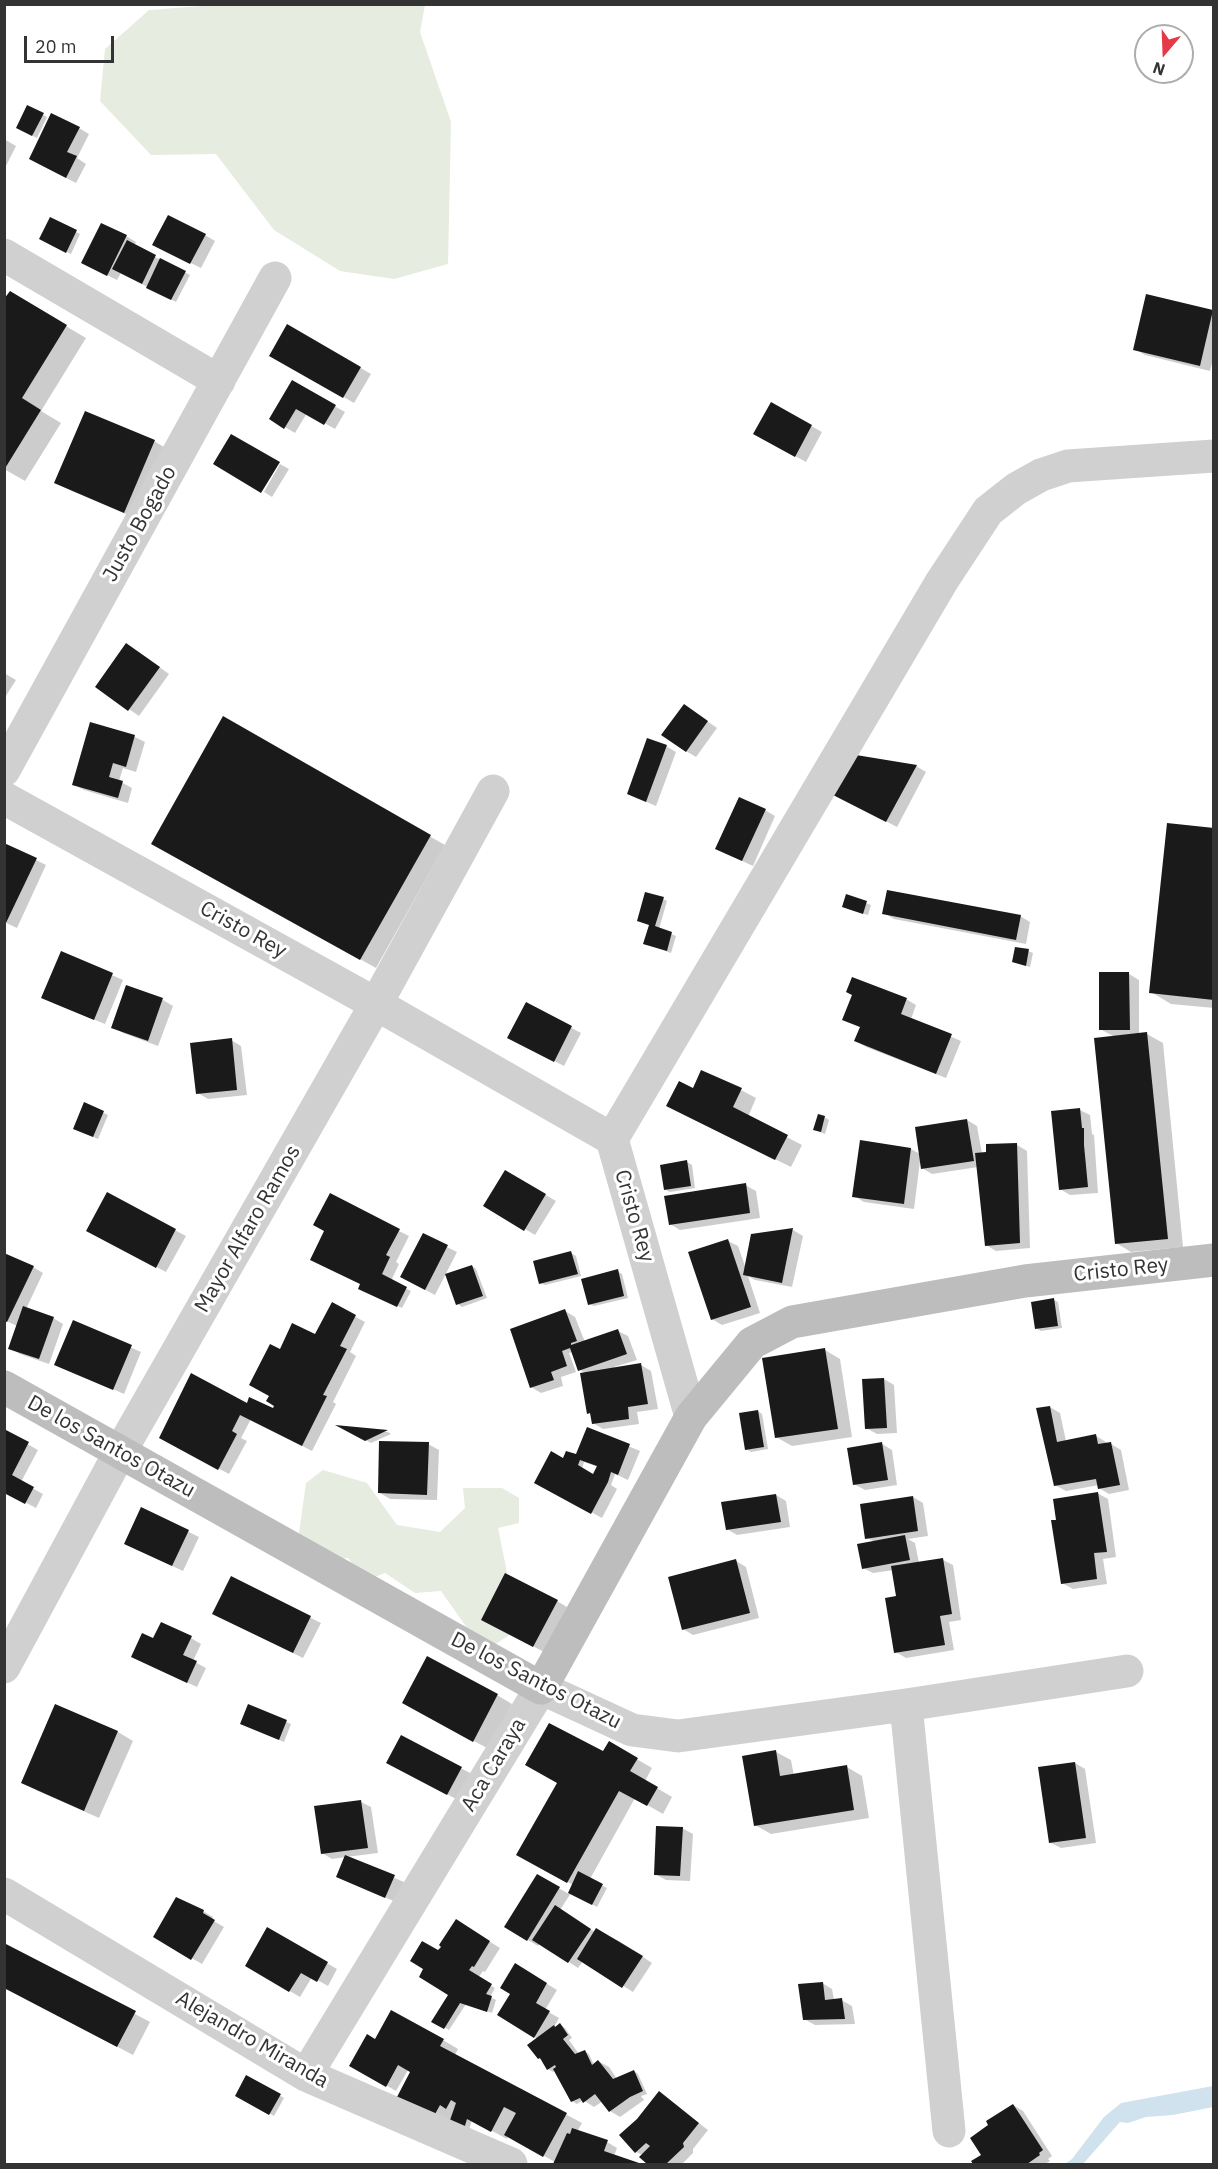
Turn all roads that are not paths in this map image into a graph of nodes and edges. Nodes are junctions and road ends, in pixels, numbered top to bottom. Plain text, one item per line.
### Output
1 (4, 255) edge
2 (275, 278) dead end
3 (219, 381) junction
4 (1214, 456) edge
5 (4, 770) edge
6 (493, 791) dead end
7 (4, 798) edge
8 (376, 1004) junction
9 (612, 1139) junction
10 (1214, 1260) edge
11 (4, 1387) edge
12 (691, 1418) junction
13 (120, 1452) junction
14 (4, 1667) edge
15 (1127, 1671) dead end
16 (541, 1688) junction
17 (906, 1705) junction
18 (4, 1894) edge
19 (306, 2075) junction
20 (949, 2131) dead end
21 (511, 2164) edge

1 - 3 street
2 - 3 street, Justo Bogado
3 - 5 street, Justo Bogado
4 - 9 street
6 - 8 street, Mayor Alfaro Ramos
7 - 8 street, Cristo Rey
8 - 9 street, Cristo Rey
8 - 13 street, Mayor Alfaro Ramos
9 - 12 street, Cristo Rey
10 - 12 street, Cristo Rey
11 - 13 street, De los Santos Otazu
12 - 16 street, Aca Caraya
13 - 14 street, Mayor Alfaro Ramos
13 - 16 street, De los Santos Otazu
15 - 17 street, De los Santos Otazu
16 - 17 street, De los Santos Otazu
16 - 19 street, Aca Caraya
17 - 20 street
18 - 19 street, Alejandro Miranda
19 - 21 street, Alejandro Miranda

